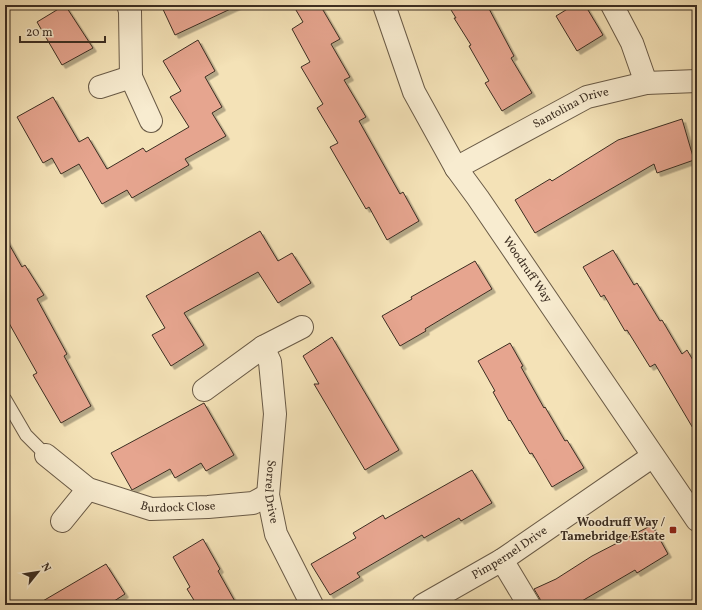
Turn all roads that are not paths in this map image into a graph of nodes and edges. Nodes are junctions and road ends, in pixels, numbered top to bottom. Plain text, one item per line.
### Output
1 (128, 5) edge
2 (384, 5) edge
3 (612, 5) edge
4 (131, 77) junction
5 (697, 81) edge
6 (646, 83) junction
7 (100, 86) dead end
8 (151, 121) dead end
9 (456, 168) junction
10 (302, 327) dead end
11 (263, 347) junction
12 (204, 390) dead end
13 (5, 399) edge
14 (46, 455) joint
15 (653, 456) junction
16 (88, 489) junction
17 (268, 495) junction
18 (62, 520) dead end
19 (697, 520) edge
20 (502, 560) junction
21 (312, 605) edge
22 (423, 605) edge
23 (529, 605) edge

1 - 4 street
2 - 9 street, Woodruff Way
3 - 6 street
4 - 7 street
4 - 8 street
5 - 6 street, Santolina Drive
6 - 9 street, Santolina Drive
9 - 15 street, Woodruff Way
10 - 11 street
11 - 12 street
11 - 17 street, Sorrel Drive
13 - 14 lane
14 - 16 street, Burdock Close
15 - 19 street, Woodruff Way
15 - 20 street, Pimpernel Drive
16 - 17 street, Burdock Close
16 - 18 street
17 - 21 street, Sorrel Drive
20 - 22 street, Pimpernel Drive
20 - 23 street

